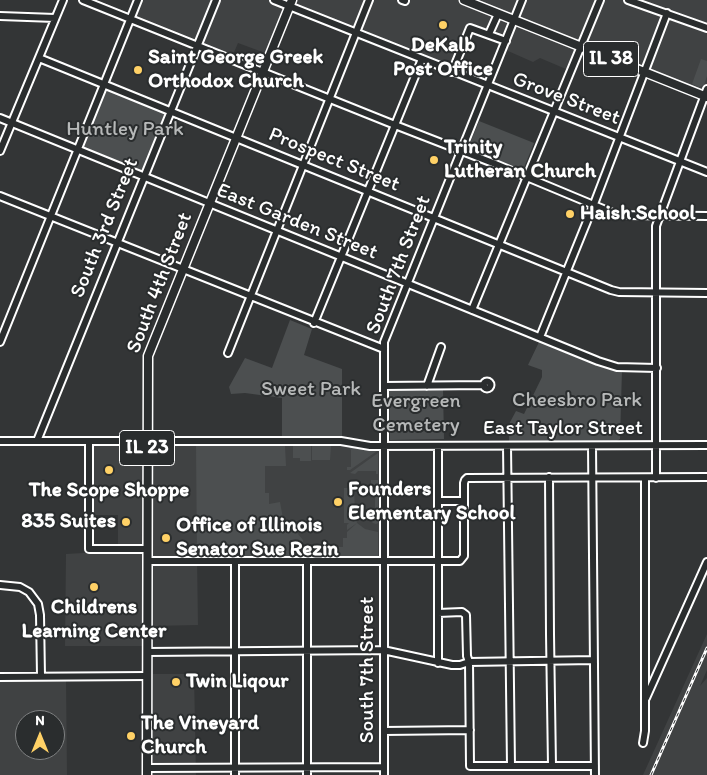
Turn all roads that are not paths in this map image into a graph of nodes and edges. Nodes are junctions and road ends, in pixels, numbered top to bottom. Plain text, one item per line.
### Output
1 (63, 0) edge
2 (83, 0) edge
3 (138, 0) edge
4 (216, 0) edge
5 (274, 0) edge
6 (369, 0) edge
7 (464, 0) edge
8 (522, 0) edge
9 (600, 0) edge
10 (628, 0) edge
11 (291, 3) edge
12 (498, 14) junction
13 (667, 14) junction
14 (0, 16) edge
15 (55, 18) junction
16 (131, 18) junction
17 (514, 20) junction
18 (707, 28) edge
19 (356, 32) junction
20 (489, 34) junction
21 (506, 41) junction
22 (198, 45) junction
23 (580, 46) junction
24 (40, 58) junction
25 (422, 59) junction
26 (263, 72) junction
27 (452, 72) junction
28 (645, 72) junction
29 (104, 85) junction
30 (488, 86) junction
31 (706, 94) edge
32 (330, 98) junction
33 (170, 112) junction
34 (554, 112) junction
35 (0, 118) edge
36 (12, 123) junction
37 (395, 125) junction
38 (618, 137) junction
39 (236, 138) junction
40 (78, 150) junction
41 (462, 150) junction
42 (0, 151) edge
43 (680, 162) junction
44 (302, 165) junction
45 (707, 172) edge
46 (144, 177) junction
47 (527, 177) junction
48 (368, 191) junction
49 (0, 196) edge
50 (208, 204) junction
51 (594, 204) junction
52 (659, 215) junction
53 (707, 216) edge
54 (50, 217) junction
55 (433, 218) junction
56 (276, 230) junction
57 (118, 243) junction
58 (499, 244) junction
59 (341, 257) junction
60 (184, 269) junction
61 (565, 271) junction
62 (407, 284) junction
63 (657, 292) junction
64 (707, 293) edge
65 (250, 297) junction
66 (472, 310) junction
67 (314, 323) junction
68 (540, 337) junction
69 (0, 342) edge
70 (441, 348) dead end
71 (384, 349) junction
72 (228, 353) dead end
73 (657, 368) junction
74 (484, 385) dead end
75 (384, 386) junction
76 (427, 386) junction
77 (0, 441) edge
78 (37, 441) junction
79 (147, 441) junction
80 (89, 442) junction
81 (656, 445) junction
82 (707, 445) edge
83 (384, 446) junction
84 (438, 446) junction
85 (507, 446) junction
86 (592, 446) junction
87 (707, 477) edge
88 (506, 478) junction
89 (549, 478) junction
90 (593, 478) junction
91 (645, 478) junction
92 (656, 478) junction
93 (438, 501) junction
94 (464, 501) junction
95 (147, 550) junction
96 (147, 561) junction
97 (438, 561) junction
98 (235, 562) junction
99 (307, 562) junction
100 (385, 562) junction
101 (707, 562) edge
102 (0, 585) edge
103 (438, 613) junction
104 (383, 650) junction
105 (234, 651) junction
106 (307, 651) junction
107 (147, 652) junction
108 (551, 660) junction
109 (594, 660) junction
110 (509, 661) junction
111 (469, 662) junction
112 (438, 663) junction
113 (41, 676) junction
114 (147, 676) junction
115 (0, 677) edge
116 (645, 701) junction
117 (470, 730) junction
118 (384, 731) junction
119 (643, 742) dead end
120 (511, 766) junction
121 (552, 766) junction
122 (595, 766) junction
123 (235, 767) junction
124 (307, 767) junction
125 (384, 767) junction
126 (147, 771) edge
127 (235, 775) edge
128 (307, 775) edge
129 (384, 775) edge
130 (595, 775) edge

1 - 15 street
2 - 16 street
3 - 16 street
4 - 22 street, South 3rd Street
5 - 11 street, Grove Street
6 - 19 street
7 - 12 main road, IL 38
8 - 17 street, South 7th Street
9 - 23 street
10 - 13 street
11 - 19 street, Grove Street
11 - 26 main road, South 4th Street / IL 23
12 - 17 main road, IL 38
12 - 20 street
13 - 18 street
13 - 28 street
14 - 15 street
15 - 24 street
16 - 22 street
16 - 29 street
17 - 21 street, South 7th Street
17 - 23 main road, IL 38
19 - 25 street, Grove Street
19 - 32 street
20 - 21 street
20 - 27 street
21 - 30 street, South 7th Street
22 - 26 street
22 - 33 street, South 3rd Street
23 - 28 main road, IL 38
23 - 34 street
24 - 29 street, Prospect Street
24 - 36 street
25 - 27 street, Grove Street
25 - 37 street
26 - 32 street
26 - 39 main road, South 4th Street / IL 23
27 - 30 street, Grove Street
28 - 31 main road, IL 38
28 - 38 street
29 - 33 street, Prospect Street
29 - 40 street
30 - 34 street, Grove Street
30 - 41 street, South 7th Street
31 - 43 street
32 - 37 street
32 - 44 street
33 - 39 street, Prospect Street
33 - 46 street, South 3rd Street
34 - 38 street, Grove Street
34 - 47 street
35 - 36 street, East Garden Street
36 - 40 street, East Garden Street
36 - 42 street
37 - 41 street
37 - 48 street
38 - 43 street, Grove Street
38 - 51 street
39 - 44 street, Prospect Street
39 - 50 main road, South 4th Street / IL 23
40 - 46 street, East Garden Street
40 - 54 street
41 - 47 street
41 - 55 street, South 7th Street
43 - 45 street, Grove Street
43 - 52 street
44 - 48 street, Prospect Street
44 - 56 street
46 - 50 street, East Garden Street
46 - 57 street, South 3rd Street
47 - 51 street
47 - 58 street
48 - 55 street, Prospect Street
48 - 59 street
49 - 54 street
50 - 56 street, East Garden Street
50 - 60 main road, South 4th Street / IL 23
51 - 52 street
51 - 61 street
52 - 53 street
52 - 63 street
54 - 57 street
54 - 69 street
55 - 58 street, Prospect Street
55 - 62 street, South 7th Street
56 - 59 street, East Garden Street
56 - 65 street
57 - 60 street
57 - 78 street, South 3rd Street
58 - 61 street, Prospect Street
58 - 66 street
59 - 62 street, East Garden Street
59 - 67 street
60 - 65 street
60 - 79 main road, South 4th Street / IL 23
61 - 63 street, Prospect Street
61 - 68 street
62 - 66 street, East Garden Street
62 - 71 street, South 7th Street
63 - 64 street, Prospect Street
63 - 73 street
65 - 67 street
65 - 72 street
66 - 68 street, East Garden Street
67 - 71 street
68 - 73 street, East Garden Street
70 - 76 street
71 - 75 street, South 7th Street
73 - 81 street
74 - 76 street
75 - 76 street
75 - 83 street, South 7th Street
77 - 78 street, East Taylor Street
78 - 80 street, East Taylor Street
79 - 80 street, East Taylor Street
79 - 83 street, East Taylor Street
79 - 95 main road, South 4th Street / IL 23
80 - 95 street
81 - 82 street, East Taylor Street
81 - 86 street, East Taylor Street
81 - 92 street
83 - 84 street, East Taylor Street
83 - 100 street, South 7th Street
84 - 85 street, East Taylor Street
84 - 93 street
85 - 86 street, East Taylor Street
85 - 88 street
86 - 90 street
87 - 92 street
88 - 89 street
88 - 94 street
88 - 110 street
89 - 90 street
89 - 108 street
90 - 91 street
90 - 109 street
91 - 92 street
91 - 116 street
93 - 94 street
93 - 97 street
94 - 97 street
95 - 96 main road, South 4th Street / IL 23
96 - 98 street
96 - 107 main road, South 4th Street / IL 23
97 - 100 street
97 - 103 street
98 - 99 street
98 - 105 street
99 - 100 street
99 - 106 street
100 - 104 street, South 7th Street
101 - 116 street
102 - 113 street
103 - 111 street
103 - 112 street
104 - 106 street
104 - 112 street
104 - 118 street, South 7th Street
105 - 106 street
105 - 107 street
105 - 123 street
106 - 124 street
107 - 114 main road, South 4th Street / IL 23
108 - 109 street
108 - 110 street
108 - 121 street
109 - 122 street
110 - 111 street
110 - 120 street
111 - 112 street
111 - 117 street
113 - 114 street
113 - 115 street
114 - 126 main road, South 4th Street / IL 23
116 - 119 street
117 - 118 street
117 - 120 street
118 - 125 street, South 7th Street
120 - 121 street
121 - 122 street
122 - 130 street
123 - 124 street
123 - 126 street
123 - 127 street
124 - 125 street
124 - 128 street
125 - 129 street, South 7th Street

